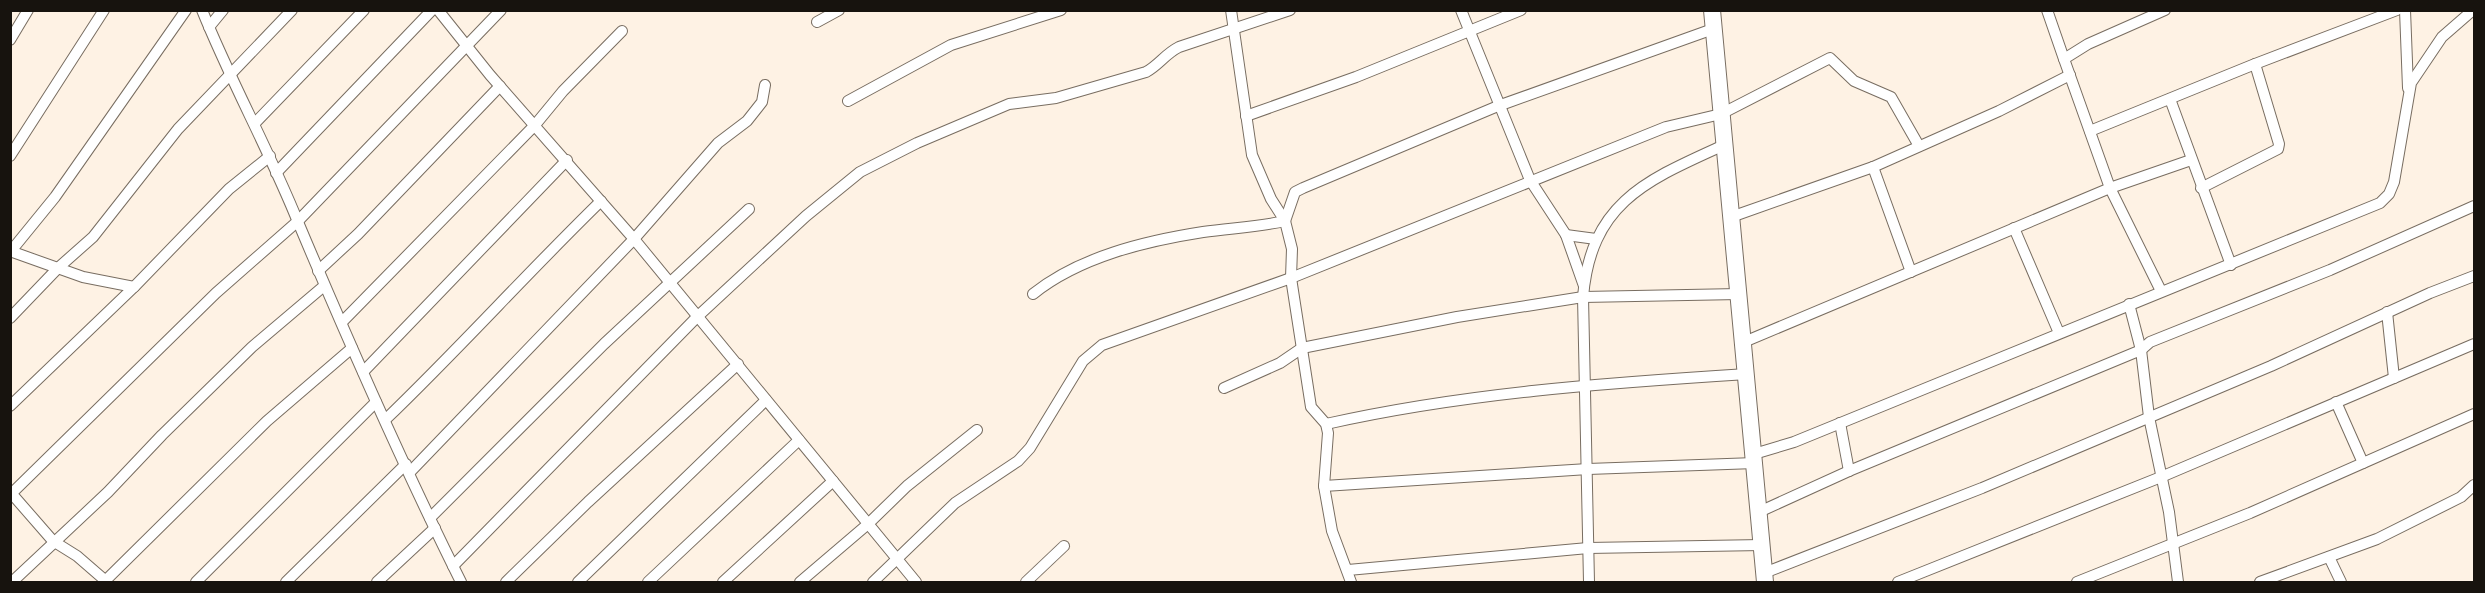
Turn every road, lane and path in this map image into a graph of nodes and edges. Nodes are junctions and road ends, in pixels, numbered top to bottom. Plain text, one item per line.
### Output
1 (28, 10) edge
2 (104, 10) edge
3 (186, 10) edge
4 (202, 10) edge
5 (223, 10) edge
6 (292, 10) edge
7 (364, 10) edge
8 (432, 10) edge
9 (438, 10) edge
10 (501, 10) edge
11 (839, 10) edge
12 (1061, 10) edge
13 (1231, 10) edge
14 (1290, 10) edge
15 (1461, 10) edge
16 (1521, 10) edge
17 (1712, 10) edge
18 (2047, 10) edge
19 (2165, 10) edge
20 (2473, 10) edge
21 (2395, 12) edge
22 (2406, 15) edge
23 (817, 22) dead end
24 (209, 27) junction
25 (1713, 29) junction
26 (1234, 30) junction
27 (622, 31) dead end
28 (1470, 31) junction
29 (10, 40) edge
30 (467, 46) junction
31 (2064, 59) junction
32 (2255, 64) junction
33 (231, 74) junction
34 (2070, 75) junction
35 (765, 85) dead end
36 (500, 86) junction
37 (2408, 95) junction
38 (2170, 99) junction
39 (848, 101) dead end
40 (1498, 106) junction
41 (1721, 114) junction
42 (1246, 116) junction
43 (255, 123) junction
44 (535, 125) junction
45 (2090, 131) junction
46 (1724, 145) junction
47 (1919, 146) junction
48 (10, 156) edge
49 (270, 156) junction
50 (567, 160) junction
51 (2191, 160) junction
52 (1873, 167) junction
53 (276, 173) junction
54 (1530, 180) junction
55 (2110, 188) junction
56 (2202, 188) junction
57 (601, 201) junction
58 (2475, 206) edge
59 (749, 209) dead end
60 (1731, 217) junction
61 (298, 221) junction
62 (1285, 221) junction
63 (2014, 228) junction
64 (1566, 235) junction
65 (634, 239) junction
66 (1596, 239) junction
67 (11, 251) edge
68 (2231, 265) junction
69 (58, 268) junction
70 (318, 271) junction
71 (1911, 272) junction
72 (2475, 276) edge
73 (1291, 278) junction
74 (669, 282) junction
75 (324, 286) junction
76 (134, 287) junction
77 (2161, 291) junction
78 (1584, 292) junction
79 (1033, 294) dead end
80 (1739, 294) junction
81 (2129, 304) junction
82 (2387, 312) junction
83 (697, 317) junction
84 (10, 318) edge
85 (342, 322) junction
86 (2059, 333) junction
87 (1744, 342) junction
88 (2475, 344) edge
89 (352, 348) junction
90 (1302, 348) junction
91 (2141, 350) junction
92 (738, 364) junction
93 (363, 372) junction
94 (1747, 374) junction
95 (2394, 378) junction
96 (1585, 385) junction
97 (1224, 388) dead end
98 (766, 400) junction
99 (376, 402) junction
100 (2336, 402) junction
101 (10, 406) edge
102 (2475, 414) edge
103 (2149, 417) junction
104 (385, 420) junction
105 (1840, 423) junction
106 (1326, 424) junction
107 (977, 430) dead end
108 (799, 440) junction
109 (1755, 458) junction
110 (2363, 463) junction
111 (408, 468) junction
112 (1588, 470) junction
113 (1849, 471) junction
114 (2161, 477) junction
115 (833, 481) junction
116 (2475, 485) edge
117 (1324, 486) junction
118 (11, 495) edge
119 (1759, 512) junction
120 (432, 523) junction
121 (868, 524) junction
122 (53, 541) junction
123 (2172, 544) junction
124 (1762, 545) junction
125 (1064, 546) dead end
126 (1588, 548) junction
127 (2329, 556) junction
128 (898, 560) junction
129 (453, 566) junction
130 (1348, 570) junction
131 (1765, 578) edge
132 (12, 582) edge
133 (105, 582) edge
134 (196, 582) edge
135 (286, 582) edge
136 (377, 582) edge
137 (461, 582) edge
138 (506, 582) edge
139 (578, 582) edge
140 (648, 582) edge
141 (723, 582) edge
142 (800, 582) edge
143 (873, 582) edge
144 (916, 582) edge
145 (1026, 582) edge
146 (1351, 582) edge
147 (1589, 582) edge
148 (1898, 582) edge
149 (2077, 582) edge
150 (2178, 582) edge
151 (2259, 582) edge
152 (2341, 582) edge

1 - 29 street
2 - 48 street
3 - 67 street
4 - 24 street
5 - 24 street
6 - 33 street
7 - 43 street
8 - 53 street
9 - 30 street
10 - 30 street
11 - 23 street
12 - 39 street
13 - 26 street
14 - 26 street
15 - 28 street
16 - 28 street
17 - 25 street
18 - 31 street
19 - 31 street
20 - 37 street
21 - 22 street
21 - 32 street
22 - 37 street
24 - 33 street
25 - 40 street
25 - 41 street
26 - 42 street
26 - 83 street
27 - 44 street
28 - 40 street
28 - 42 street
30 - 36 street
30 - 61 street
31 - 34 street
32 - 38 street
32 - 56 street
33 - 43 street
33 - 69 street
34 - 45 street
34 - 47 street
35 - 65 street
36 - 44 street
36 - 70 street
37 - 68 street
38 - 45 street
38 - 51 street
40 - 54 street
40 - 62 street
41 - 46 street
41 - 47 street
41 - 54 street
42 - 62 street
43 - 49 street
44 - 50 street
44 - 85 street
45 - 55 street
46 - 60 street
46 - 66 street
47 - 52 street
49 - 53 street
49 - 76 street
50 - 57 street
50 - 93 street
51 - 55 street
51 - 56 street
52 - 60 street
52 - 71 street
53 - 61 street
54 - 64 street
54 - 73 street
55 - 63 street
55 - 77 street
56 - 68 street
57 - 65 street
57 - 104 street
58 - 91 street
59 - 74 street
60 - 80 street
61 - 70 street
61 - 118 street
62 - 73 street
62 - 79 street
63 - 71 street
63 - 86 street
64 - 66 street
64 - 78 street
65 - 74 street
65 - 111 street
66 - 78 street
67 - 69 street
68 - 77 street
69 - 76 street
69 - 84 street
70 - 75 street
71 - 87 street
72 - 82 street
73 - 90 street
73 - 128 street
74 - 83 street
74 - 120 street
75 - 85 street
75 - 122 street
76 - 101 street
77 - 81 street
78 - 80 street
78 - 90 street
78 - 96 street
80 - 87 street
81 - 86 street
81 - 91 street
82 - 95 street
82 - 103 street
83 - 92 street
83 - 129 street
85 - 89 street
86 - 105 street
87 - 94 street
88 - 95 street
89 - 93 street
89 - 133 street
90 - 97 street
90 - 106 street
91 - 103 street
91 - 113 street
92 - 98 street
92 - 138 street
93 - 99 street
94 - 96 street
94 - 109 street
95 - 100 street
96 - 106 street
96 - 112 street
98 - 108 street
98 - 139 street
99 - 104 street
99 - 134 street
100 - 110 street
100 - 114 street
102 - 110 street
103 - 114 street
103 - 131 street
104 - 111 street
105 - 109 street
105 - 113 street
106 - 117 street
107 - 121 street
108 - 115 street
108 - 140 street
109 - 112 street
109 - 119 street
110 - 123 street
111 - 120 street
111 - 135 street
112 - 117 street
112 - 126 street
113 - 119 street
114 - 123 street
114 - 148 street
115 - 121 street
115 - 141 street
116 - 127 street
117 - 130 street
118 - 122 street
119 - 124 street
120 - 129 street
120 - 136 street
121 - 128 street
121 - 142 street
122 - 132 street
122 - 133 street
123 - 149 street
123 - 150 street
124 - 126 street
124 - 131 street
125 - 145 street
126 - 130 street
126 - 147 street
127 - 151 street
127 - 152 street
128 - 143 street
128 - 144 street
129 - 137 street
130 - 146 street

